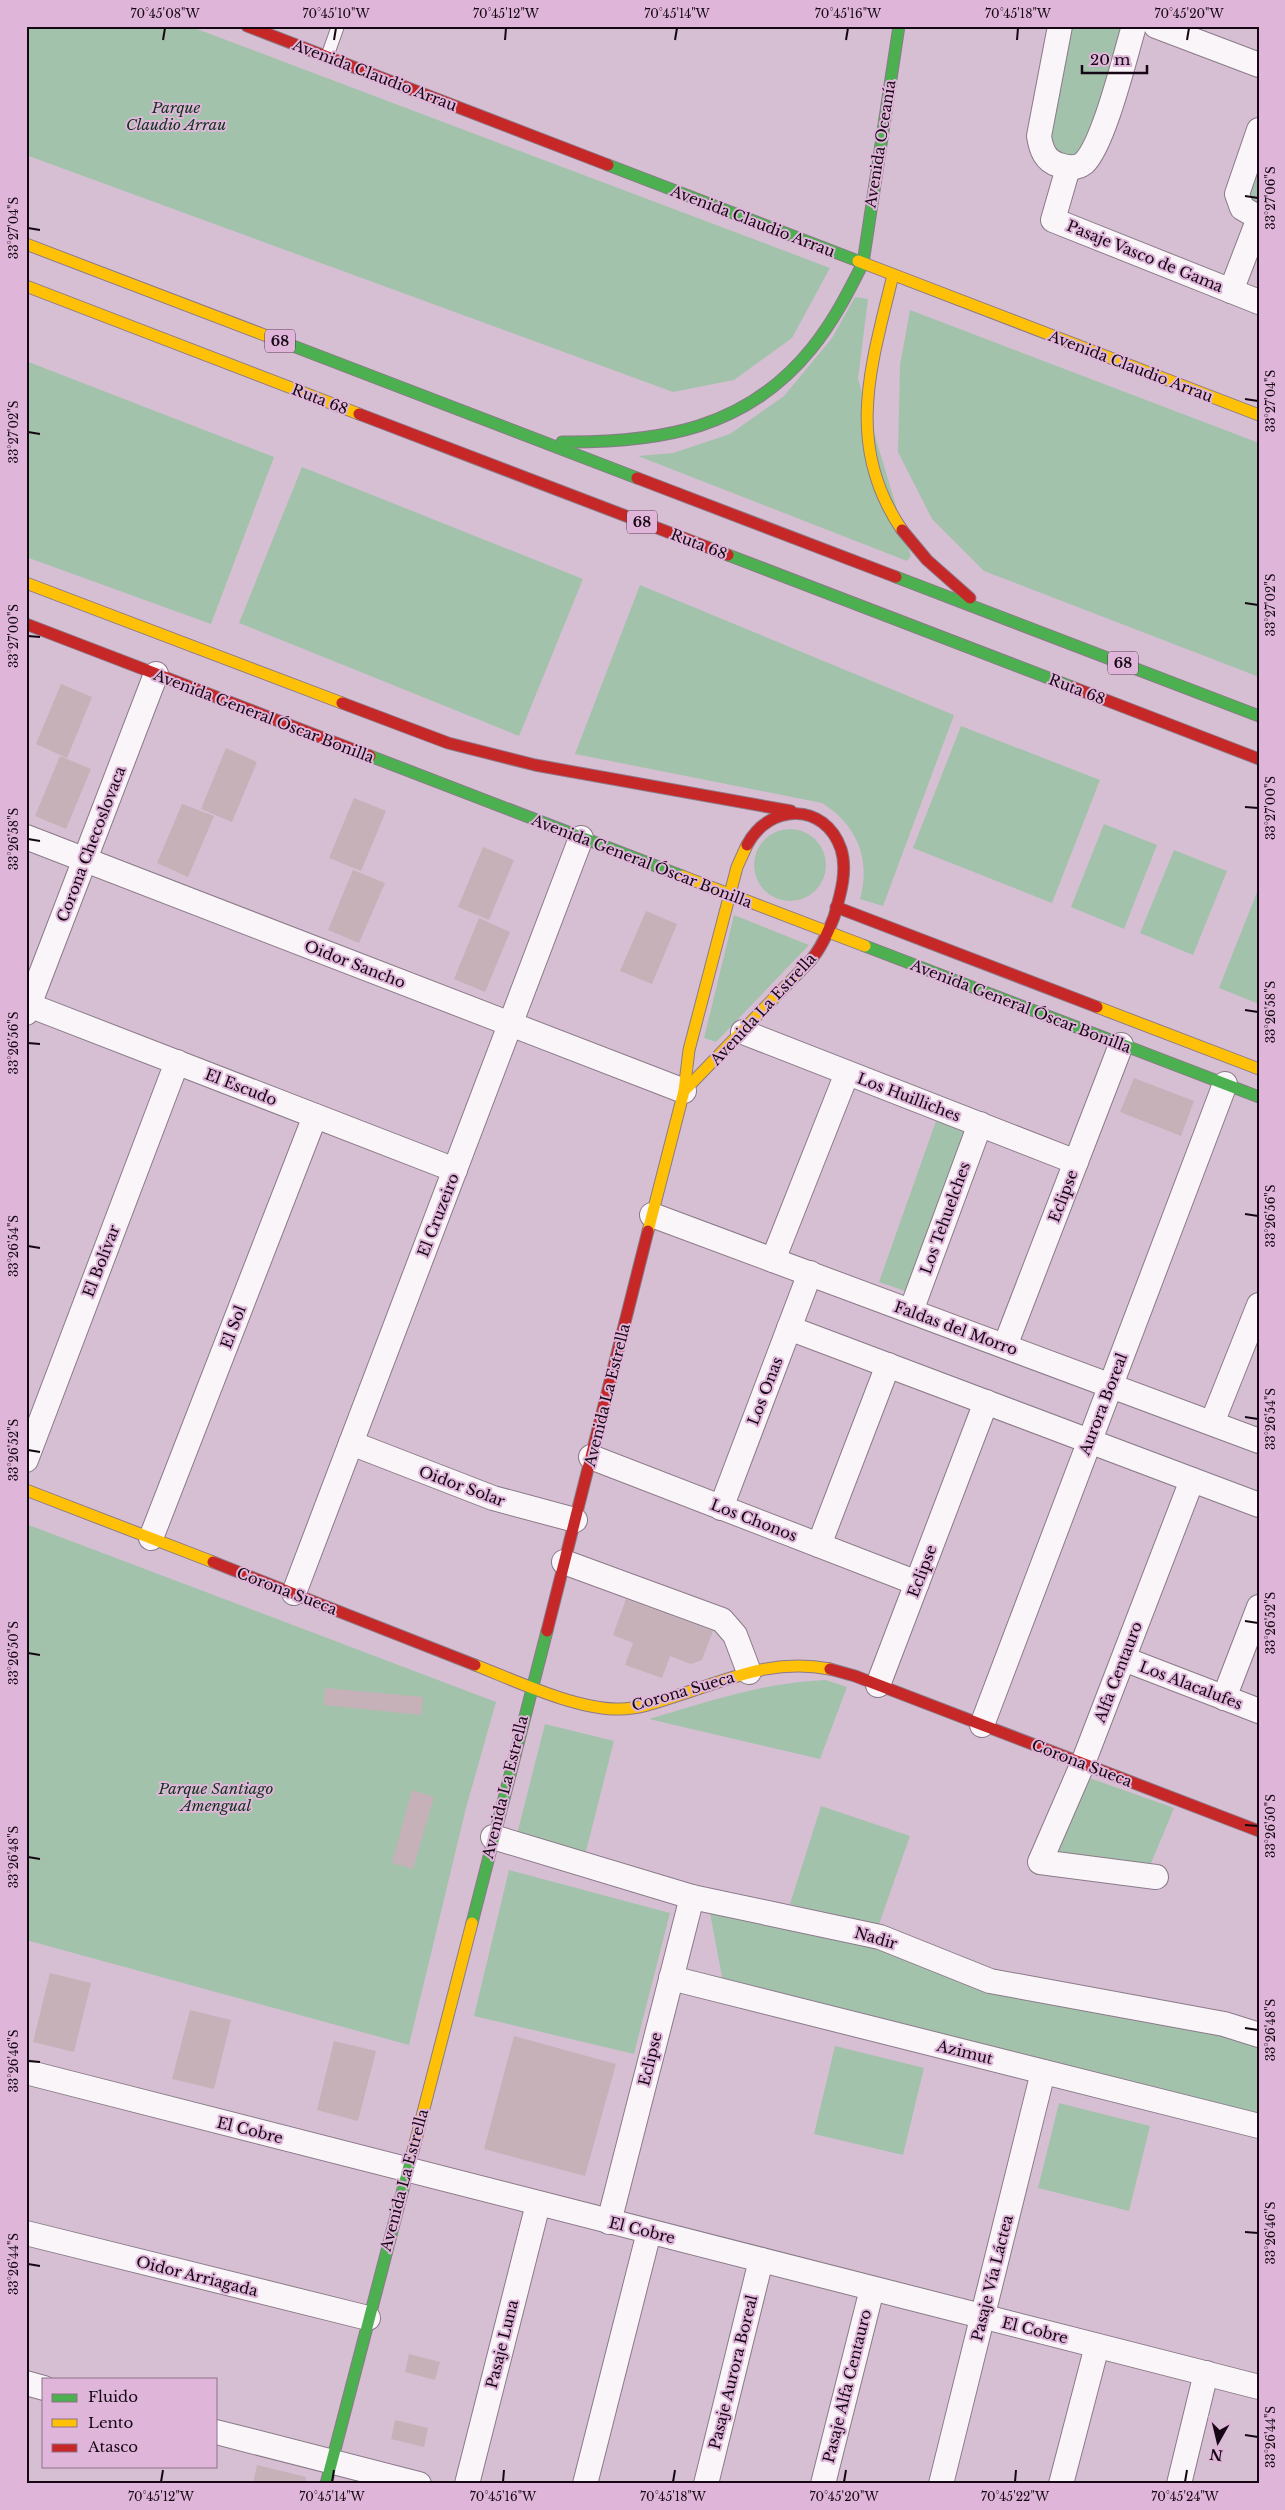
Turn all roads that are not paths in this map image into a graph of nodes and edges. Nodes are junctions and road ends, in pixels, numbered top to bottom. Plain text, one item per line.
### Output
1 (247, 26) edge
2 (338, 26) edge
3 (899, 26) edge
4 (1060, 26) edge
5 (1134, 26) edge
6 (1156, 26) edge
7 (327, 57) junction
8 (1259, 65) edge
9 (1259, 130) edge
10 (1068, 168) junction
11 (1259, 218) edge
12 (26, 244) edge
13 (863, 263) junction
14 (893, 275) junction
15 (868, 279) dead end
16 (26, 286) edge
17 (1231, 291) junction
18 (1259, 302) edge
19 (873, 310) dead end
20 (873, 360) junction
21 (1259, 415) edge
22 (534, 439) junction
23 (26, 583) edge
24 (987, 611) junction
25 (26, 624) edge
26 (156, 674) junction
27 (1259, 716) edge
28 (1259, 759) edge
29 (793, 812) junction
30 (26, 838) edge
31 (582, 838) junction
32 (85, 860) junction
33 (730, 895) junction
34 (836, 907) junction
35 (829, 932) junction
36 (27, 1007) edge
37 (511, 1024) junction
38 (742, 1032) junction
39 (1121, 1045) junction
40 (177, 1062) junction
41 (1259, 1069) edge
42 (847, 1073) junction
43 (1224, 1084) junction
44 (684, 1091) junction
45 (1259, 1097) edge
46 (314, 1116) junction
47 (980, 1124) junction
48 (1076, 1162) junction
49 (455, 1170) junction
50 (652, 1215) junction
51 (773, 1260) junction
52 (810, 1274) junction
53 (1259, 1305) edge
54 (911, 1311) junction
55 (789, 1328) junction
56 (1005, 1346) junction
57 (888, 1365) junction
58 (1110, 1385) junction
59 (986, 1402) junction
60 (1212, 1423) junction
61 (1089, 1441) junction
62 (1259, 1441) edge
63 (351, 1443) junction
64 (591, 1457) junction
65 (26, 1460) edge
66 (1192, 1480) junction
67 (26, 1490) edge
68 (1259, 1505) edge
69 (721, 1508) junction
70 (575, 1520) junction
71 (151, 1538) junction
72 (819, 1545) junction
73 (564, 1562) junction
74 (917, 1583) junction
75 (294, 1593) junction
76 (1259, 1607) edge
77 (1124, 1659) junction
78 (749, 1672) junction
79 (878, 1685) junction
80 (531, 1687) junction
81 (1224, 1698) junction
82 (1259, 1711) edge
83 (982, 1725) junction
84 (1083, 1763) junction
85 (1259, 1831) edge
86 (493, 1837) junction
87 (1156, 1877) dead end
88 (692, 1897) junction
89 (671, 1978) junction
90 (1259, 2035) edge
91 (26, 2072) edge
92 (1043, 2072) junction
93 (1259, 2126) edge
94 (406, 2171) junction
95 (538, 2204) junction
96 (609, 2222) junction
97 (649, 2232) junction
98 (26, 2233) edge
99 (761, 2260) junction
100 (872, 2288) junction
101 (982, 2316) junction
102 (368, 2318) junction
103 (1097, 2346) junction
104 (1206, 2373) junction
105 (26, 2383) edge
106 (42, 2387) edge
107 (1259, 2387) edge
108 (218, 2433) edge
109 (329, 2473) edge
110 (419, 2484) edge
111 (467, 2484) edge
112 (585, 2484) edge
113 (706, 2484) edge
114 (822, 2484) edge
115 (941, 2484) edge
116 (1061, 2484) edge
117 (1179, 2484) edge

1 - 7 main road, Avenida Claudio Arrau
2 - 7 lane
3 - 13 main road, Avenida Oceanía
4 - 10 street
5 - 10 street
6 - 8 street
7 - 13 main road, Avenida Claudio Arrau
9 - 11 street, Pasaje Vasco de Gama
10 - 17 street, Pasaje Vasco de Gama
11 - 17 street, Pasaje Vasco de Gama
12 - 22 main road, 68
13 - 14 main road, Avenida Claudio Arrau
13 - 15 main road
13 - 22 main road
14 - 20 main road
14 - 21 main road, Avenida Claudio Arrau
16 - 28 main road, Ruta 68 / 68
17 - 18 street, Pasaje Vasco de Gama
19 - 20 main road
20 - 24 main road
22 - 24 main road, 68
23 - 29 main road
24 - 27 main road, 68
25 - 26 main road, Avenida General Óscar Bonilla
26 - 31 main road, Avenida General Óscar Bonilla
26 - 32 street, Corona Checoslovaca
29 - 33 main road, Avenida La Estrella
29 - 34 main road, Avenida La Estrella
30 - 32 street, Oidor Sancho
31 - 33 main road, Avenida General Óscar Bonilla
31 - 37 street, El Cruzeiro
32 - 36 street, Corona Checoslovaca
32 - 37 street, Oidor Sancho
33 - 35 main road, Avenida General Óscar Bonilla
33 - 44 main road, Avenida La Estrella
34 - 35 main road, Avenida La Estrella
34 - 41 main road, Avenida General Óscar Bonilla
35 - 38 main road, Avenida La Estrella
35 - 39 main road, Avenida General Óscar Bonilla
36 - 40 street, El Escudo
37 - 44 street, Oidor Sancho
37 - 49 street, El Cruzeiro
38 - 42 street, Los Huilliches
38 - 44 main road, Avenida La Estrella
39 - 43 main road, Avenida General Óscar Bonilla
39 - 48 street, Eclipse
40 - 46 street, El Escudo
40 - 65 street, El Bolívar
42 - 47 street, Los Huilliches
42 - 51 street
43 - 45 main road, Avenida General Óscar Bonilla
43 - 58 street, Aurora Boreal
44 - 50 main road, Avenida La Estrella
46 - 49 street, El Escudo
46 - 71 street, El Sol
47 - 48 street, Los Huilliches
47 - 54 street, Los Tehuelches
48 - 56 street, Eclipse
49 - 63 street, El Cruzeiro
50 - 51 street, Faldas del Morro
50 - 64 main road, Avenida La Estrella
51 - 52 street, Faldas del Morro
52 - 54 street, Faldas del Morro
52 - 55 street, Los Onas
53 - 60 street
54 - 56 street, Faldas del Morro
55 - 57 street
55 - 69 street, Los Onas
56 - 58 street, Faldas del Morro
57 - 59 street
57 - 72 street
58 - 60 street, Faldas del Morro
58 - 61 street, Aurora Boreal
59 - 61 street
59 - 74 street, Eclipse
60 - 62 street, Faldas del Morro
61 - 66 street
61 - 83 street, Aurora Boreal
63 - 70 street, Oidor Solar
63 - 75 street, El Cruzeiro
64 - 69 street, Los Chonos
64 - 70 main road, Avenida La Estrella
66 - 68 street
66 - 77 street, Alfa Centauro
67 - 71 main road, Corona Sueca
69 - 72 street, Los Chonos
70 - 73 main road, Avenida La Estrella
71 - 75 main road, Corona Sueca
72 - 74 street, Los Chonos
73 - 78 street
73 - 80 main road, Avenida La Estrella
74 - 79 street, Eclipse
75 - 80 main road, Corona Sueca
76 - 81 street
77 - 81 street, Los Alacalufes
77 - 84 street, Alfa Centauro
78 - 79 main road, Corona Sueca
78 - 80 main road, Corona Sueca
79 - 83 main road, Corona Sueca
80 - 86 main road, Avenida La Estrella
81 - 82 street, Los Alacalufes
83 - 84 main road, Corona Sueca
84 - 85 main road, Corona Sueca
84 - 87 street, Alfa Centauro
86 - 88 street, Nadir
86 - 94 main road, Avenida La Estrella
88 - 89 street, Eclipse
88 - 90 street, Nadir
89 - 92 street, Azimut
89 - 96 street, Eclipse
91 - 94 street, El Cobre
92 - 93 street, Azimut
92 - 101 street, Pasaje Vía Láctea
94 - 95 street, El Cobre
94 - 102 main road, Avenida La Estrella
95 - 96 street, El Cobre
95 - 111 street, Pasaje Luna
96 - 97 street, El Cobre
97 - 99 street, El Cobre
97 - 112 street
98 - 102 street, Oidor Arriagada
99 - 100 street, El Cobre
99 - 113 street, Pasaje Aurora Boreal
100 - 101 street, El Cobre
100 - 114 street, Pasaje Alfa Centauro
101 - 103 street, El Cobre
101 - 115 street, Pasaje Vía Láctea
102 - 109 main road, Avenida La Estrella
103 - 104 street, El Cobre
103 - 116 street
104 - 107 street, El Cobre
104 - 117 street
105 - 106 street
108 - 109 street
109 - 110 street

